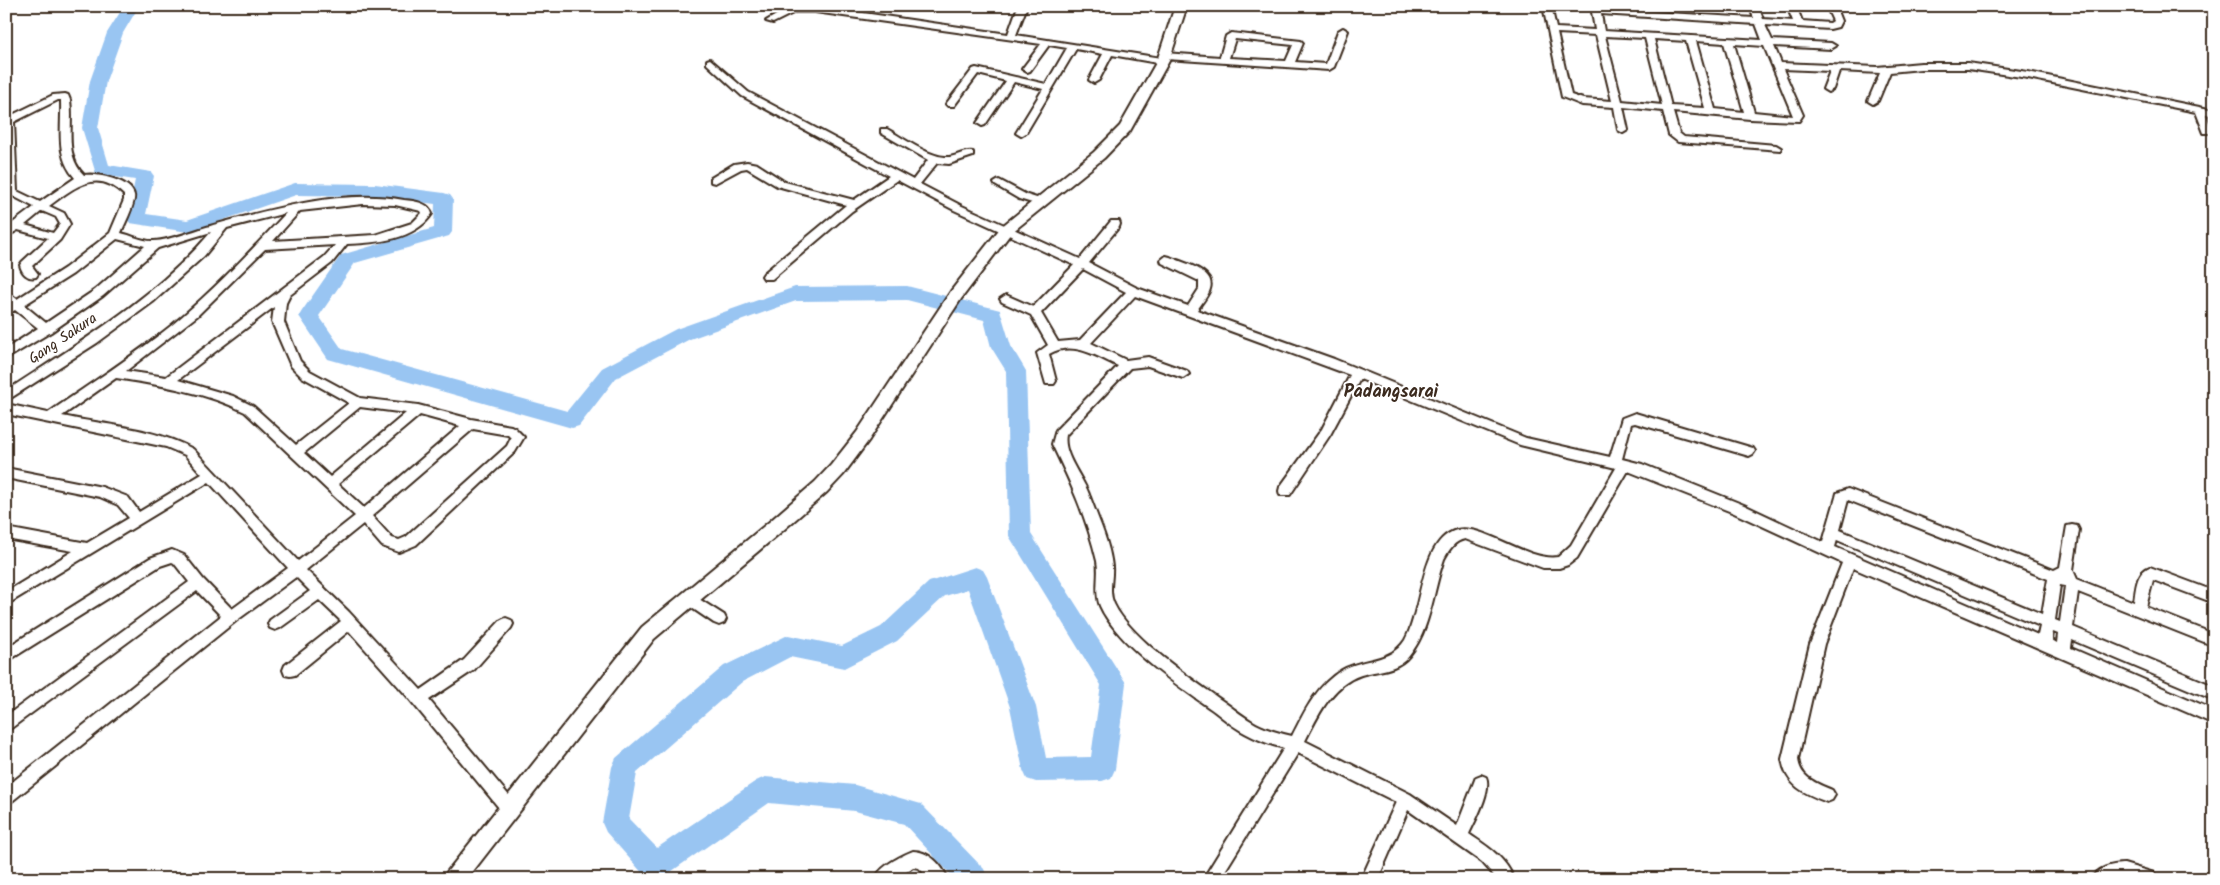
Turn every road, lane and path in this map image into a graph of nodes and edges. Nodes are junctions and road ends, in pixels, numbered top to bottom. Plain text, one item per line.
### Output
1 (1023, 6) edge
2 (1181, 6) edge
3 (1547, 6) edge
4 (1753, 6) edge
5 (1791, 6) edge
6 (1830, 6) edge
7 (1595, 9) edge
8 (770, 21) dead end
9 (1760, 21) junction
10 (1798, 23) junction
11 (962, 29) junction
12 (1552, 30) junction
13 (1343, 31) dead end
14 (1600, 33) junction
15 (1011, 36) junction
16 (1648, 36) junction
17 (1690, 38) junction
18 (958, 40) dead end
19 (1728, 40) junction
20 (1047, 42) junction
21 (1768, 43) junction
22 (1073, 46) junction
23 (1830, 46) dead end
24 (1109, 52) junction
25 (1164, 58) junction
26 (1224, 60) junction
27 (710, 62) dead end
28 (1290, 64) junction
29 (1777, 66) junction
30 (1028, 68) dead end
31 (1835, 69) junction
32 (1886, 70) junction
33 (1012, 79) junction
34 (1094, 80) dead end
35 (1048, 87) junction
36 (1828, 89) dead end
37 (1873, 101) dead end
38 (951, 104) dead end
39 (1618, 104) junction
40 (1668, 110) junction
41 (2200, 110) junction
42 (1711, 112) junction
43 (2214, 113) edge
44 (1750, 116) junction
45 (7, 121) edge
46 (982, 123) dead end
47 (884, 130) dead end
48 (1623, 130) dead end
49 (2207, 130) dead end
50 (1021, 133) dead end
51 (1776, 148) dead end
52 (969, 154) dead end
53 (934, 159) junction
54 (896, 176) junction
55 (82, 179) junction
56 (715, 180) dead end
57 (998, 183) dead end
58 (914, 185) junction
59 (9, 195) edge
60 (1039, 202) junction
61 (855, 204) junction
62 (40, 206) junction
63 (298, 208) junction
64 (1115, 224) dead end
65 (17, 226) junction
66 (222, 227) junction
67 (1006, 230) junction
68 (6, 233) edge
69 (115, 235) junction
70 (56, 237) junction
71 (345, 240) junction
72 (154, 245) junction
73 (264, 245) junction
74 (1166, 260) dead end
75 (1082, 264) junction
76 (32, 274) dead end
77 (768, 276) dead end
78 (1133, 291) junction
79 (286, 292) junction
80 (6, 295) edge
81 (1006, 300) dead end
82 (11, 308) edge
83 (1190, 310) junction
84 (1035, 312) junction
85 (47, 329) junction
86 (1083, 344) junction
87 (1055, 347) junction
88 (6, 355) edge
89 (1126, 365) junction
90 (112, 373) junction
91 (1357, 373) junction
92 (1183, 374) dead end
93 (1050, 381) dead end
94 (168, 382) junction
95 (6, 397) edge
96 (358, 402) junction
97 (6, 409) edge
98 (418, 410) junction
99 (49, 419) junction
100 (471, 424) junction
101 (1749, 451) dead end
102 (295, 452) junction
103 (1620, 463) junction
104 (6, 473) edge
105 (209, 476) junction
106 (330, 484) junction
107 (1285, 491) dead end
108 (364, 516) junction
109 (137, 520) junction
110 (2072, 530) dead end
111 (6, 533) edge
112 (1834, 533) junction
113 (89, 549) junction
114 (1828, 549) junction
115 (1850, 560) junction
116 (297, 569) junction
117 (2060, 573) junction
118 (198, 583) junction
119 (2072, 584) junction
120 (318, 593) junction
121 (2214, 597) edge
122 (688, 598) junction
123 (6, 599) edge
124 (2139, 610) junction
125 (232, 617) junction
126 (719, 619) dead end
127 (350, 622) junction
128 (2047, 622) junction
129 (275, 624) dead end
130 (506, 624) dead end
131 (2066, 630) junction
132 (2214, 640) edge
133 (2044, 644) junction
134 (2062, 652) junction
135 (6, 656) edge
136 (290, 670) dead end
137 (2214, 693) edge
138 (419, 699) junction
139 (2214, 717) edge
140 (6, 725) edge
141 (1295, 744) junction
142 (1481, 782) dead end
143 (7, 795) edge
144 (1827, 795) dead end
145 (1405, 799) junction
146 (510, 809) junction
147 (1460, 837) junction
148 (1371, 875) dead end
149 (454, 879) edge
150 (883, 879) edge
151 (940, 879) edge
152 (1212, 879) edge
153 (1506, 879) edge
154 (2100, 879) edge
155 (2148, 879) edge

1 - 15 street
2 - 25 street
3 - 12 street
4 - 9 street
5 - 10 street
6 - 10 street
7 - 9 street
7 - 14 street
8 - 11 street
9 - 10 street
9 - 21 street
11 - 15 street
11 - 18 street
12 - 14 street
12 - 39 street
13 - 28 street
14 - 16 street
14 - 39 street
15 - 20 street
16 - 17 street
16 - 40 street
17 - 19 street
17 - 42 street
19 - 21 street
19 - 44 street
20 - 22 street
20 - 30 street
21 - 23 street
21 - 29 street
22 - 24 street
22 - 35 street
24 - 25 street
24 - 34 street
25 - 26 street
25 - 60 street
26 - 28 street
26 - 28 street
27 - 54 street
29 - 31 street
29 - 44 street
31 - 32 street
31 - 36 street
32 - 37 street
32 - 41 street
33 - 35 street
33 - 38 street
33 - 46 street
35 - 50 street
39 - 40 street
39 - 48 street
40 - 42 street
40 - 51 street
41 - 43 street
41 - 49 street
42 - 44 street
45 - 55 street
45 - 59 street
47 - 53 street
52 - 53 street
53 - 58 street
54 - 58 street
54 - 61 street
55 - 62 street
55 - 69 street
56 - 61 street
57 - 60 street
58 - 67 street
59 - 62 street
60 - 67 street
61 - 77 street
62 - 65 street
62 - 70 street
63 - 66 street
63 - 71 street
63 - 73 street
64 - 75 street
65 - 68 street
65 - 70 street
66 - 72 street
66 - 95 street, Gang Sakura
67 - 75 street
67 - 122 street
69 - 72 street
69 - 82 street
70 - 76 street
71 - 73 street
71 - 79 street
72 - 85 street
73 - 90 street
74 - 83 street
75 - 78 street
75 - 84 street
78 - 83 street
78 - 86 street
79 - 94 street
79 - 96 street
80 - 82 street
81 - 84 street
82 - 85 street
83 - 91 street
84 - 87 street
85 - 88 street
86 - 87 street
86 - 89 street
87 - 93 street
89 - 92 street
89 - 141 street
90 - 94 street
90 - 99 street
91 - 103 street
91 - 107 street
94 - 102 street
96 - 98 street
96 - 102 street
97 - 99 street
98 - 100 street
98 - 106 street
99 - 105 street
100 - 108 street
100 - 108 street
101 - 103 street
102 - 106 street
103 - 114 street
103 - 141 street
104 - 109 street
105 - 109 street
105 - 116 street
106 - 108 street
108 - 116 street
109 - 113 street
110 - 117 street
111 - 113 street
112 - 114 street
112 - 117 street
112 - 128 street
113 - 123 street
114 - 115 street
115 - 133 street
115 - 144 street
116 - 120 street
116 - 125 street
117 - 119 street
117 - 128 street
118 - 125 street
118 - 135 street
118 - 140 street
119 - 124 street
119 - 131 street
120 - 127 street
120 - 129 street
121 - 124 street
122 - 126 street
122 - 146 street
124 - 132 street
125 - 143 street
127 - 136 street
127 - 138 street
128 - 131 street
128 - 133 street
130 - 138 street
131 - 134 street
131 - 137 street
133 - 134 street
134 - 139 street
138 - 146 street
141 - 145 street
141 - 152 street
142 - 147 street
145 - 147 street
145 - 148 street
146 - 149 street
147 - 153 street
150 - 151 street
154 - 155 street

